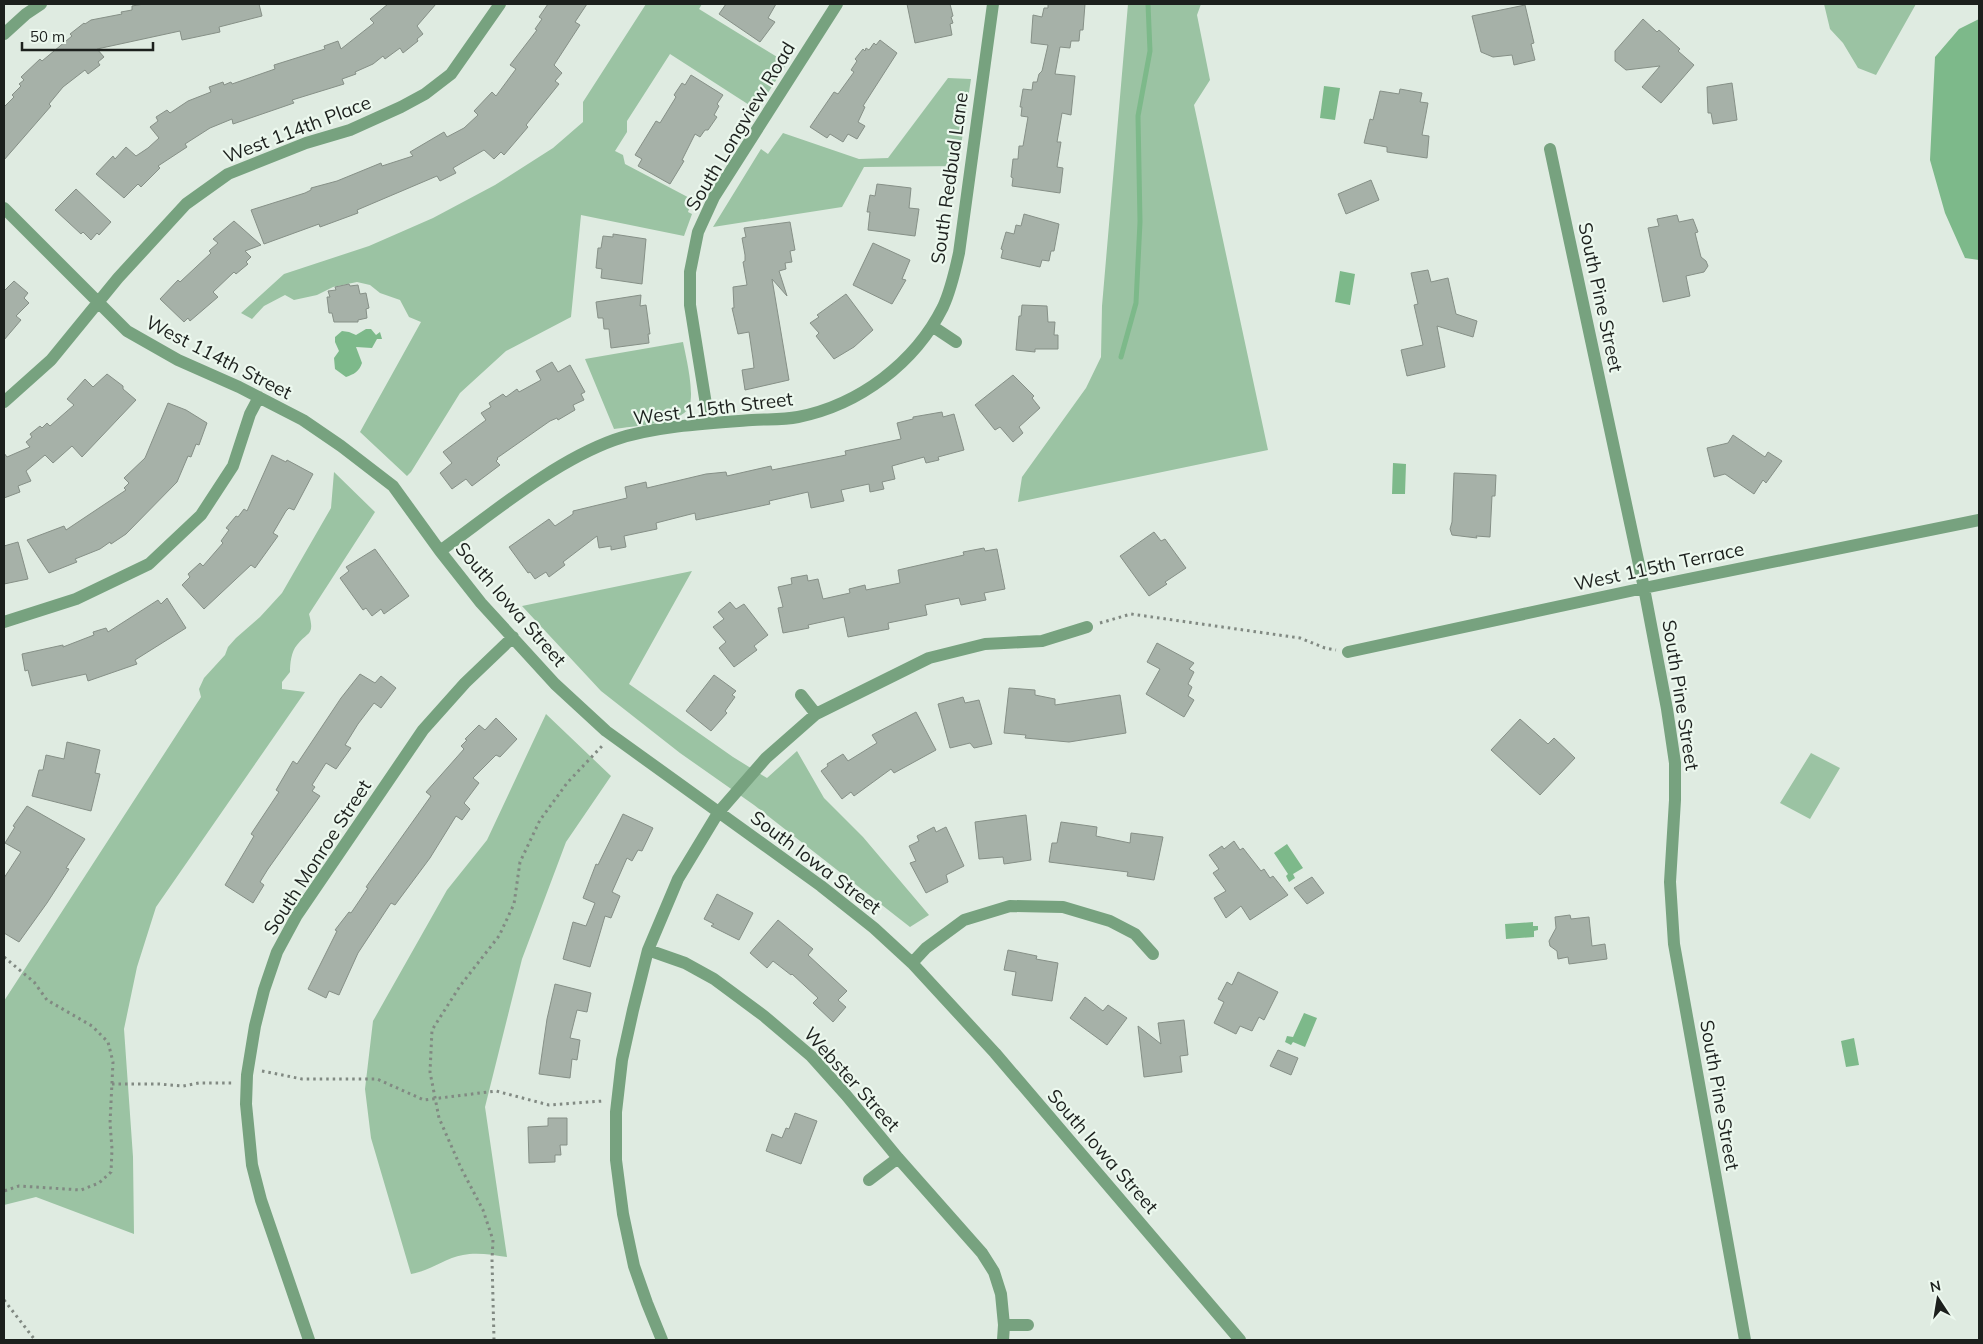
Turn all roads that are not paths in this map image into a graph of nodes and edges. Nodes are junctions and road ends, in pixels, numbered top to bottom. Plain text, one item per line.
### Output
1 (41, 4) edge
2 (500, 4) edge
3 (837, 4) edge
4 (993, 4) edge
5 (4, 34) edge
6 (1550, 149) dead end
7 (4, 208) edge
8 (98, 303) junction
9 (932, 326) junction
10 (956, 342) dead end
11 (259, 397) junction
12 (4, 402) edge
13 (709, 423) junction
14 (341, 446) joint
15 (1979, 520) edge
16 (440, 551) junction
17 (1644, 588) junction
18 (4, 622) edge
19 (1087, 627) road end
20 (513, 637) junction
21 (1348, 652) road end
22 (802, 695) dead end
23 (816, 714) junction
24 (718, 813) junction
25 (648, 950) junction
26 (1153, 954) dead end
27 (912, 963) junction
28 (898, 1158) junction
29 (869, 1180) dead end
30 (1004, 1324) junction
31 (1028, 1325) dead end
32 (309, 1340) edge
33 (662, 1340) edge
34 (1003, 1340) edge
35 (1240, 1340) edge
36 (1745, 1340) edge

1 - 5 street
2 - 8 street, West 114th Place
3 - 13 street, South Longview Road
4 - 9 street, South Redbud Lane
6 - 17 street, South Pine Street
7 - 8 street, West 114th Street
8 - 11 street, West 114th Street
8 - 12 street, West 114th Place
9 - 10 street
9 - 13 street, West 115th Street
11 - 14 street, West 114th Street
11 - 18 street
13 - 16 street, West 115th Street
14 - 16 street, South Iowa Street
15 - 17 street, West 115th Terrace
16 - 20 street, South Iowa Street
17 - 21 street, West 115th Terrace
17 - 36 street, South Pine Street
19 - 23 street
20 - 24 street, South Iowa Street
20 - 32 street, South Monroe Street
22 - 23 street
23 - 24 street
24 - 25 street
24 - 27 street, South Iowa Street
25 - 28 street, Webster Street
25 - 33 street
26 - 27 street
27 - 35 street, South Iowa Street
28 - 29 street, Webster Street
28 - 30 street, Webster Street
30 - 31 street
30 - 34 street, Webster Street

